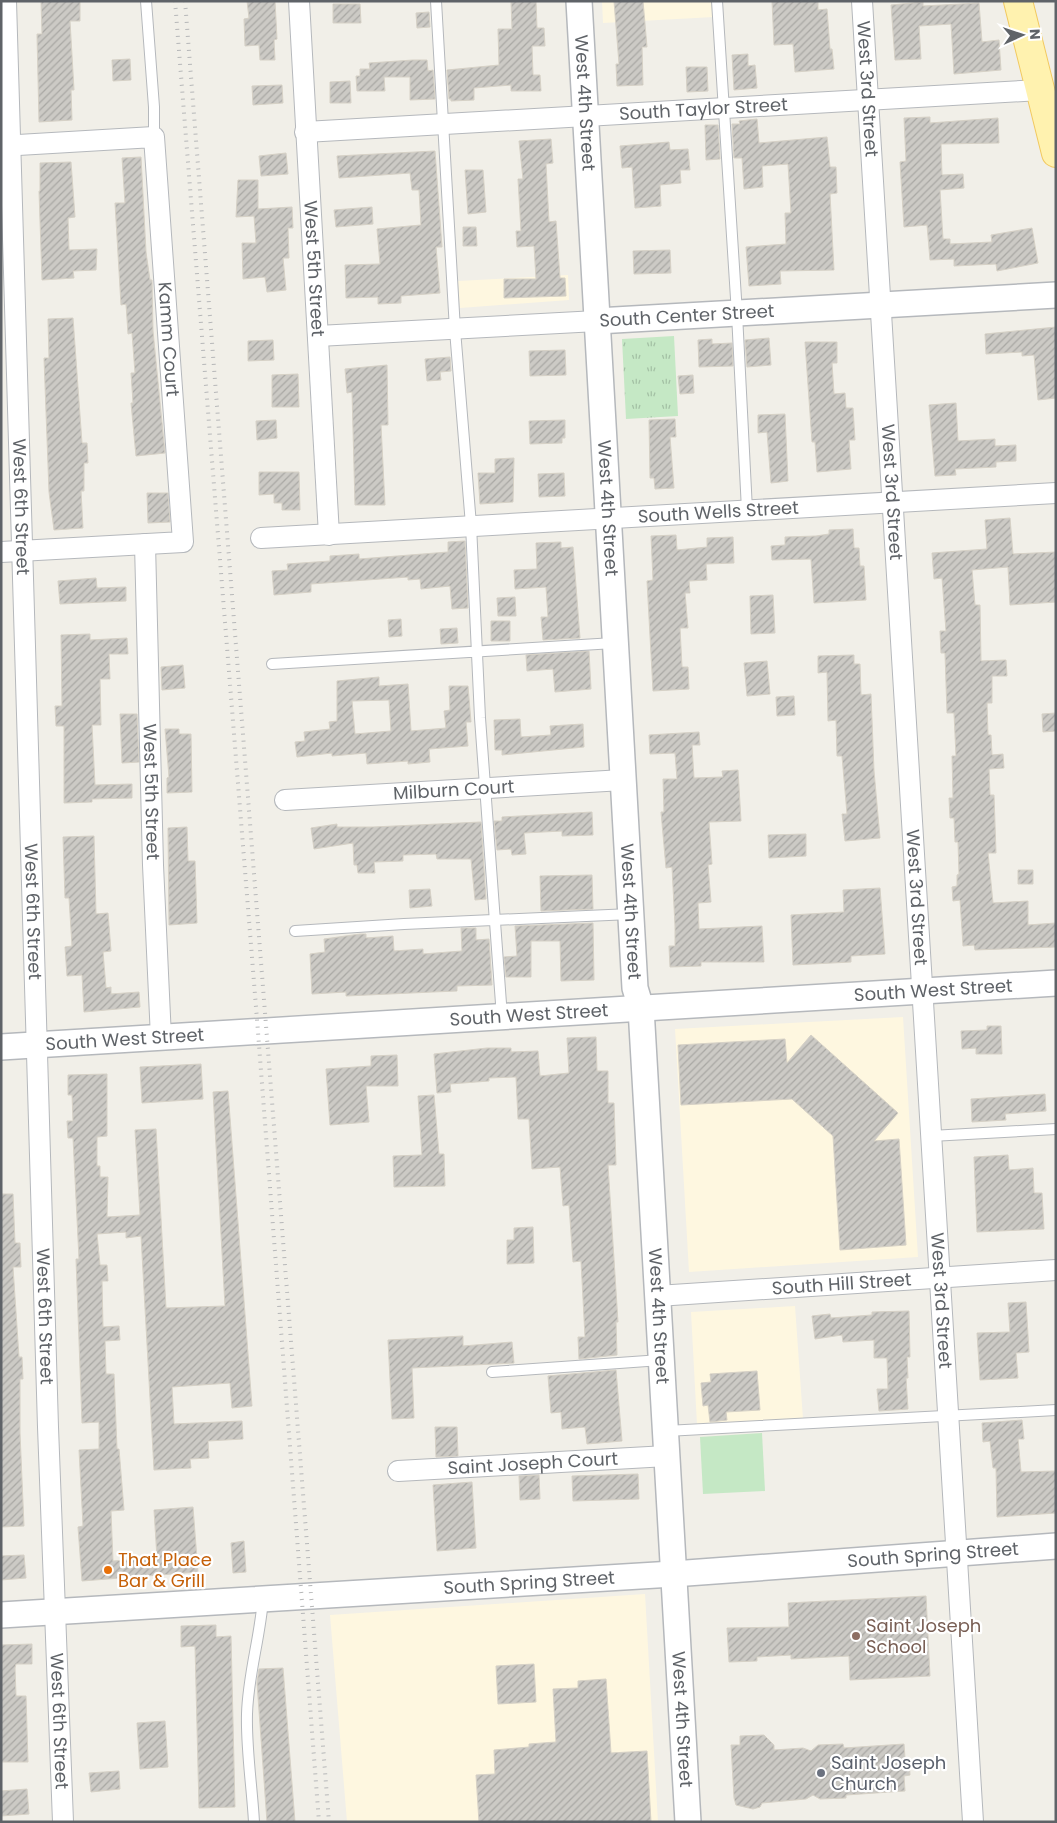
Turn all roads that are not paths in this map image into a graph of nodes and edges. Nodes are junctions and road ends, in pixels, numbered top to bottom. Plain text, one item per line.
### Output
1 (6, 1) edge
2 (146, 1) edge
3 (299, 1) edge
4 (436, 1) edge
5 (579, 1) edge
6 (717, 1) edge
7 (862, 1) edge
8 (1018, 1) edge
9 (1040, 90) junction
10 (870, 99) junction
11 (724, 108) junction
12 (585, 115) junction
13 (443, 124) junction
14 (306, 132) junction
15 (154, 137) junction
16 (1054, 139) edge
17 (6, 145) edge
18 (1056, 295) edge
19 (881, 307) junction
20 (737, 314) junction
21 (597, 322) junction
22 (455, 330) junction
23 (318, 336) junction
24 (1056, 493) edge
25 (892, 501) junction
26 (747, 510) junction
27 (607, 519) junction
28 (471, 525) junction
29 (329, 535) junction
30 (260, 538) dead end
31 (145, 544) junction
32 (11, 552) edge
33 (614, 643) junction
34 (476, 652) junction
35 (272, 664) dead end
36 (623, 780) junction
37 (486, 788) junction
38 (285, 800) dead end
39 (631, 914) junction
40 (496, 921) junction
41 (295, 931) dead end
42 (1056, 983) edge
43 (924, 991) junction
44 (641, 1008) junction
45 (502, 1017) junction
46 (161, 1038) junction
47 (38, 1045) junction
48 (1, 1048) edge
49 (1056, 1129) edge
50 (931, 1136) junction
51 (1056, 1270) edge
52 (940, 1278) junction
53 (657, 1296) junction
54 (661, 1360) junction
55 (492, 1372) dead end
56 (1056, 1410) edge
57 (948, 1417) junction
58 (665, 1431) junction
59 (667, 1456) junction
60 (398, 1471) dead end
61 (1056, 1546) edge
62 (957, 1551) junction
63 (673, 1574) junction
64 (263, 1599) junction
65 (54, 1611) junction
66 (1, 1615) edge
67 (64, 1822) edge
68 (254, 1822) edge
69 (688, 1822) edge
70 (973, 1822) edge

1 - 17 street, West 6th Street
2 - 15 lane
3 - 14 street, West 5th Street
4 - 13 lane
5 - 12 street, West 4th Street
6 - 11 lane
7 - 10 street, West 3rd Street
8 - 9 main road
9 - 10 street, South Taylor Street
9 - 16 main road
10 - 11 street, South Taylor Street
10 - 19 street, West 3rd Street
11 - 12 street, South Taylor Street
11 - 20 lane
12 - 13 street, South Taylor Street
12 - 21 street, West 4th Street
13 - 14 street, South Taylor Street
13 - 22 lane
14 - 23 street, West 5th Street
15 - 17 street
15 - 31 street, Kamm Court
17 - 32 street, West 6th Street
18 - 19 street, South Center Street
19 - 20 street, South Center Street
19 - 25 street, West 3rd Street
20 - 21 street, South Center Street
20 - 26 lane
21 - 22 street, South Center Street
21 - 27 street, West 4th Street
22 - 23 street, South Center Street
22 - 28 lane
23 - 29 street, West 5th Street
24 - 25 street, South Wells Street
25 - 26 street, South Wells Street
25 - 43 street, West 3rd Street
26 - 27 street, South Wells Street
27 - 28 street, South Wells Street
27 - 33 street, West 4th Street
28 - 29 street, South Wells Street
28 - 34 lane
29 - 30 street, South Wells Street
31 - 32 street
31 - 46 street, West 5th Street
32 - 47 street, West 6th Street
33 - 34 lane
33 - 36 street, West 4th Street
34 - 35 lane
34 - 37 lane
36 - 37 street, Milburn Court
36 - 39 street, West 4th Street
37 - 38 street, Milburn Court
37 - 40 lane
39 - 40 lane
39 - 44 street, West 4th Street
40 - 41 lane
40 - 45 lane
42 - 43 street, South West Street
43 - 44 street, South West Street
43 - 50 street, West 3rd Street
44 - 45 street, South West Street
44 - 53 street, West 4th Street
45 - 46 street, South West Street
46 - 47 street, South West Street
47 - 48 street, South West Street
47 - 65 street, West 6th Street
49 - 50 lane
50 - 52 street, West 3rd Street
51 - 52 street, South Hill Street
52 - 53 street, South Hill Street
52 - 57 street, West 3rd Street
53 - 54 street, West 4th Street
54 - 55 lane
54 - 58 street, West 4th Street
56 - 57 lane
57 - 58 lane
57 - 62 street, West 3rd Street
58 - 59 street, West 4th Street
59 - 60 street, Saint Joseph Court
59 - 63 street, West 4th Street
61 - 62 street, South Spring Street
62 - 63 street, South Spring Street
62 - 70 street, West 3rd Street
63 - 64 street, South Spring Street
63 - 69 street, West 4th Street
64 - 65 street, South Spring Street
64 - 68 lane
65 - 66 street, South Spring Street
65 - 67 street, West 6th Street

